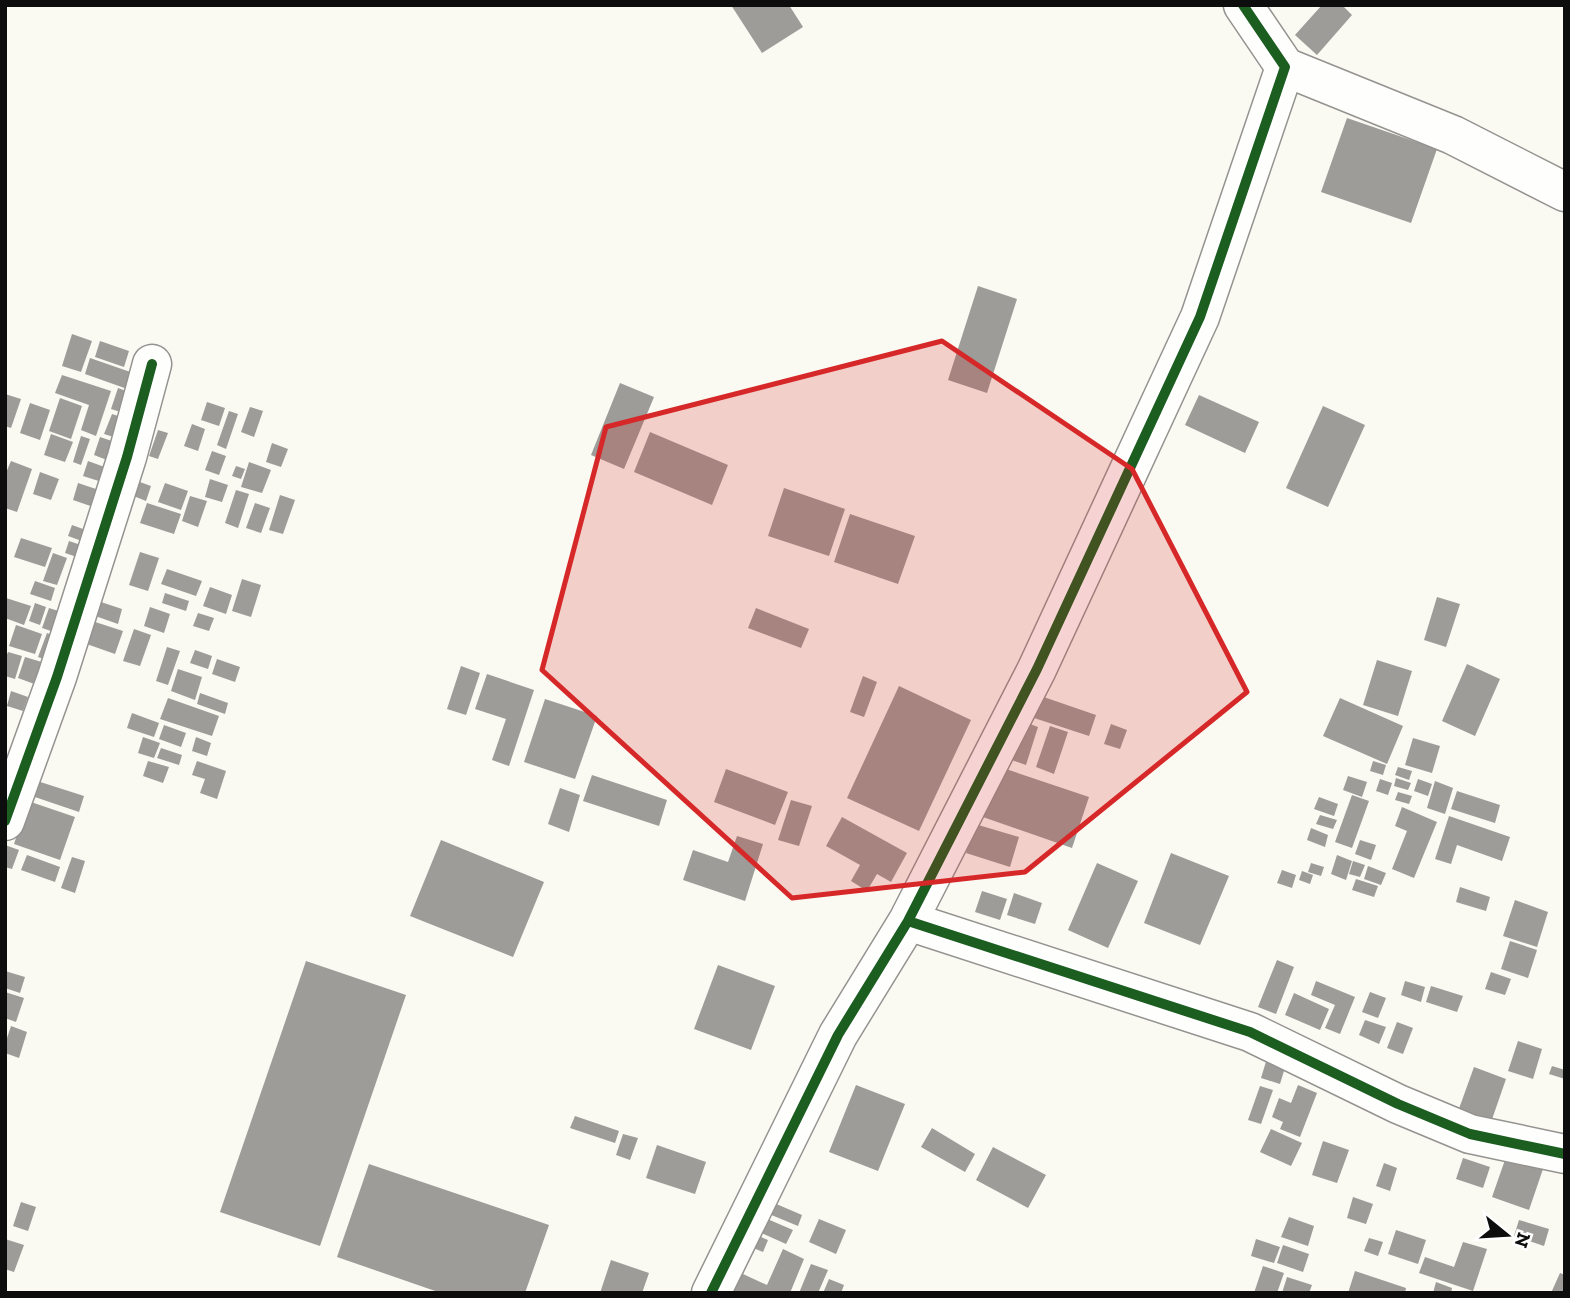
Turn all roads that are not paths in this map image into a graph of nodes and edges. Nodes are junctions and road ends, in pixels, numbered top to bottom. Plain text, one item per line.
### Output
1 (1243, 5) edge
2 (1285, 67) junction
3 (1565, 192) edge
4 (152, 365) dead end
5 (5, 821) edge
6 (908, 921) junction
7 (1565, 1153) edge
8 (711, 1293) edge

1 - 2 street
2 - 3 street
2 - 6 street
4 - 5 street
6 - 7 street
6 - 8 street

